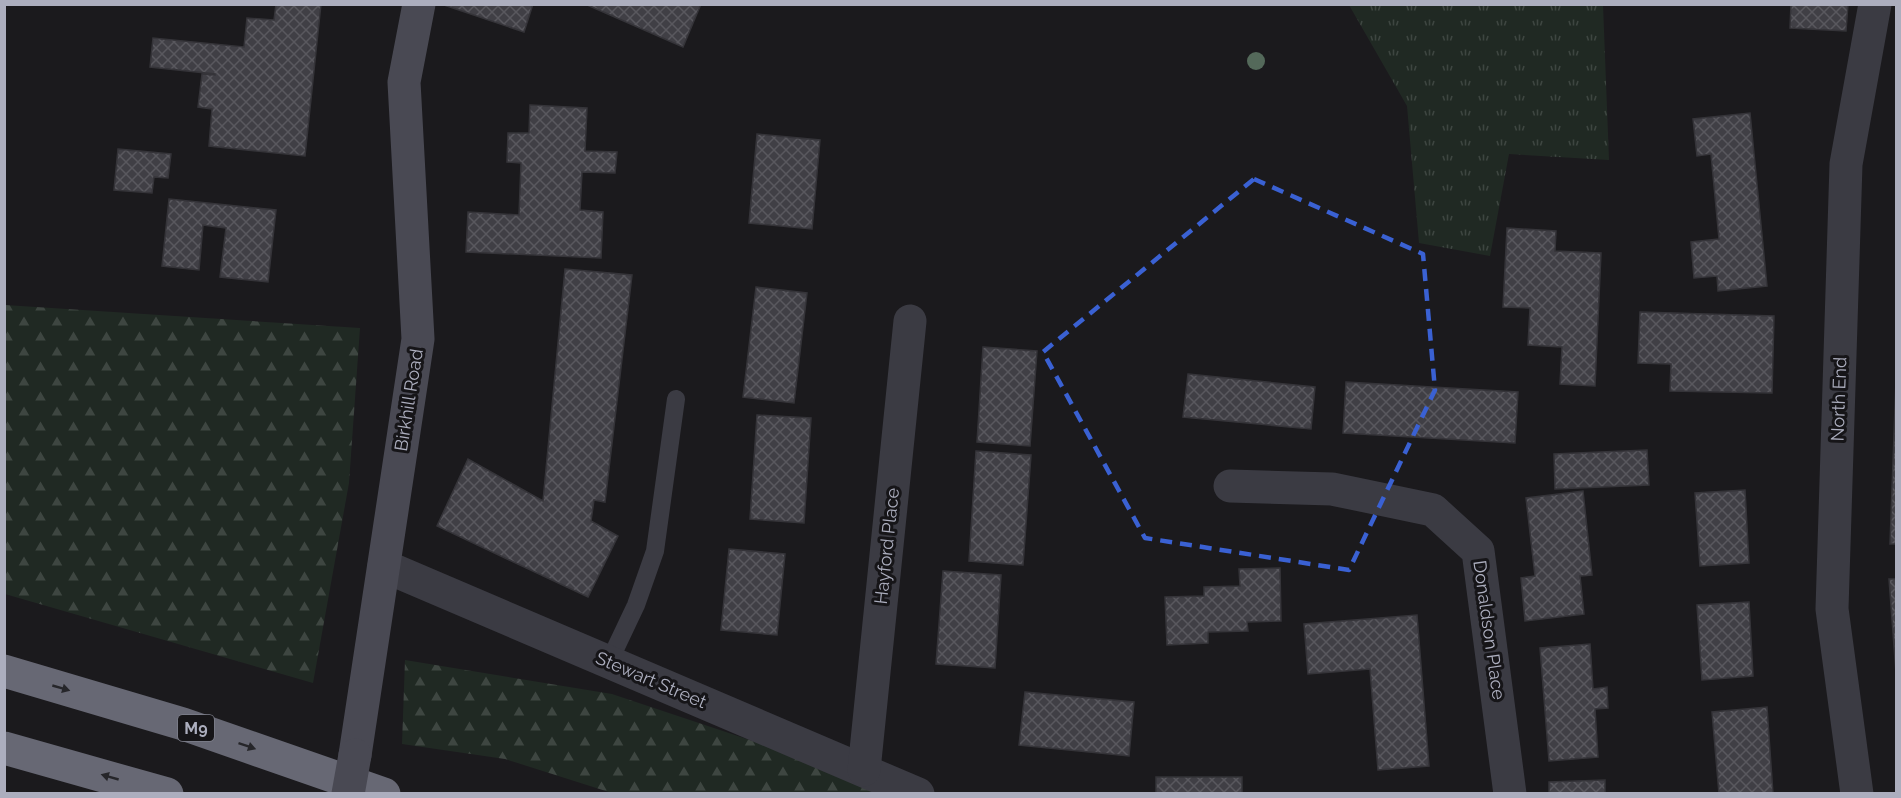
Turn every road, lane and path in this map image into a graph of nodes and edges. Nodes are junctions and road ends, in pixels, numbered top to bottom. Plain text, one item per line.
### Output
1 (419, 4) edge
2 (1875, 4) edge
3 (910, 321) dead end
4 (676, 399) dead end
5 (1230, 486) dead end
6 (384, 566) junction
7 (609, 662) junction
8 (4, 671) edge
9 (4, 748) edge
10 (864, 770) junction
11 (167, 794) edge
12 (348, 794) edge
13 (384, 794) edge
14 (918, 794) edge
15 (1510, 794) edge
16 (1857, 794) edge

1 - 6 street, Birkhill Road
2 - 16 street, North End
3 - 10 street, Hayford Place
4 - 7 lane
5 - 15 street, Donaldson Place
6 - 7 street, Stewart Street
6 - 12 street, Birkhill Road, bridge
7 - 10 street, Stewart Street
8 -> 13 highway, M9
11 -> 9 highway
10 - 14 street, Stewart Street

